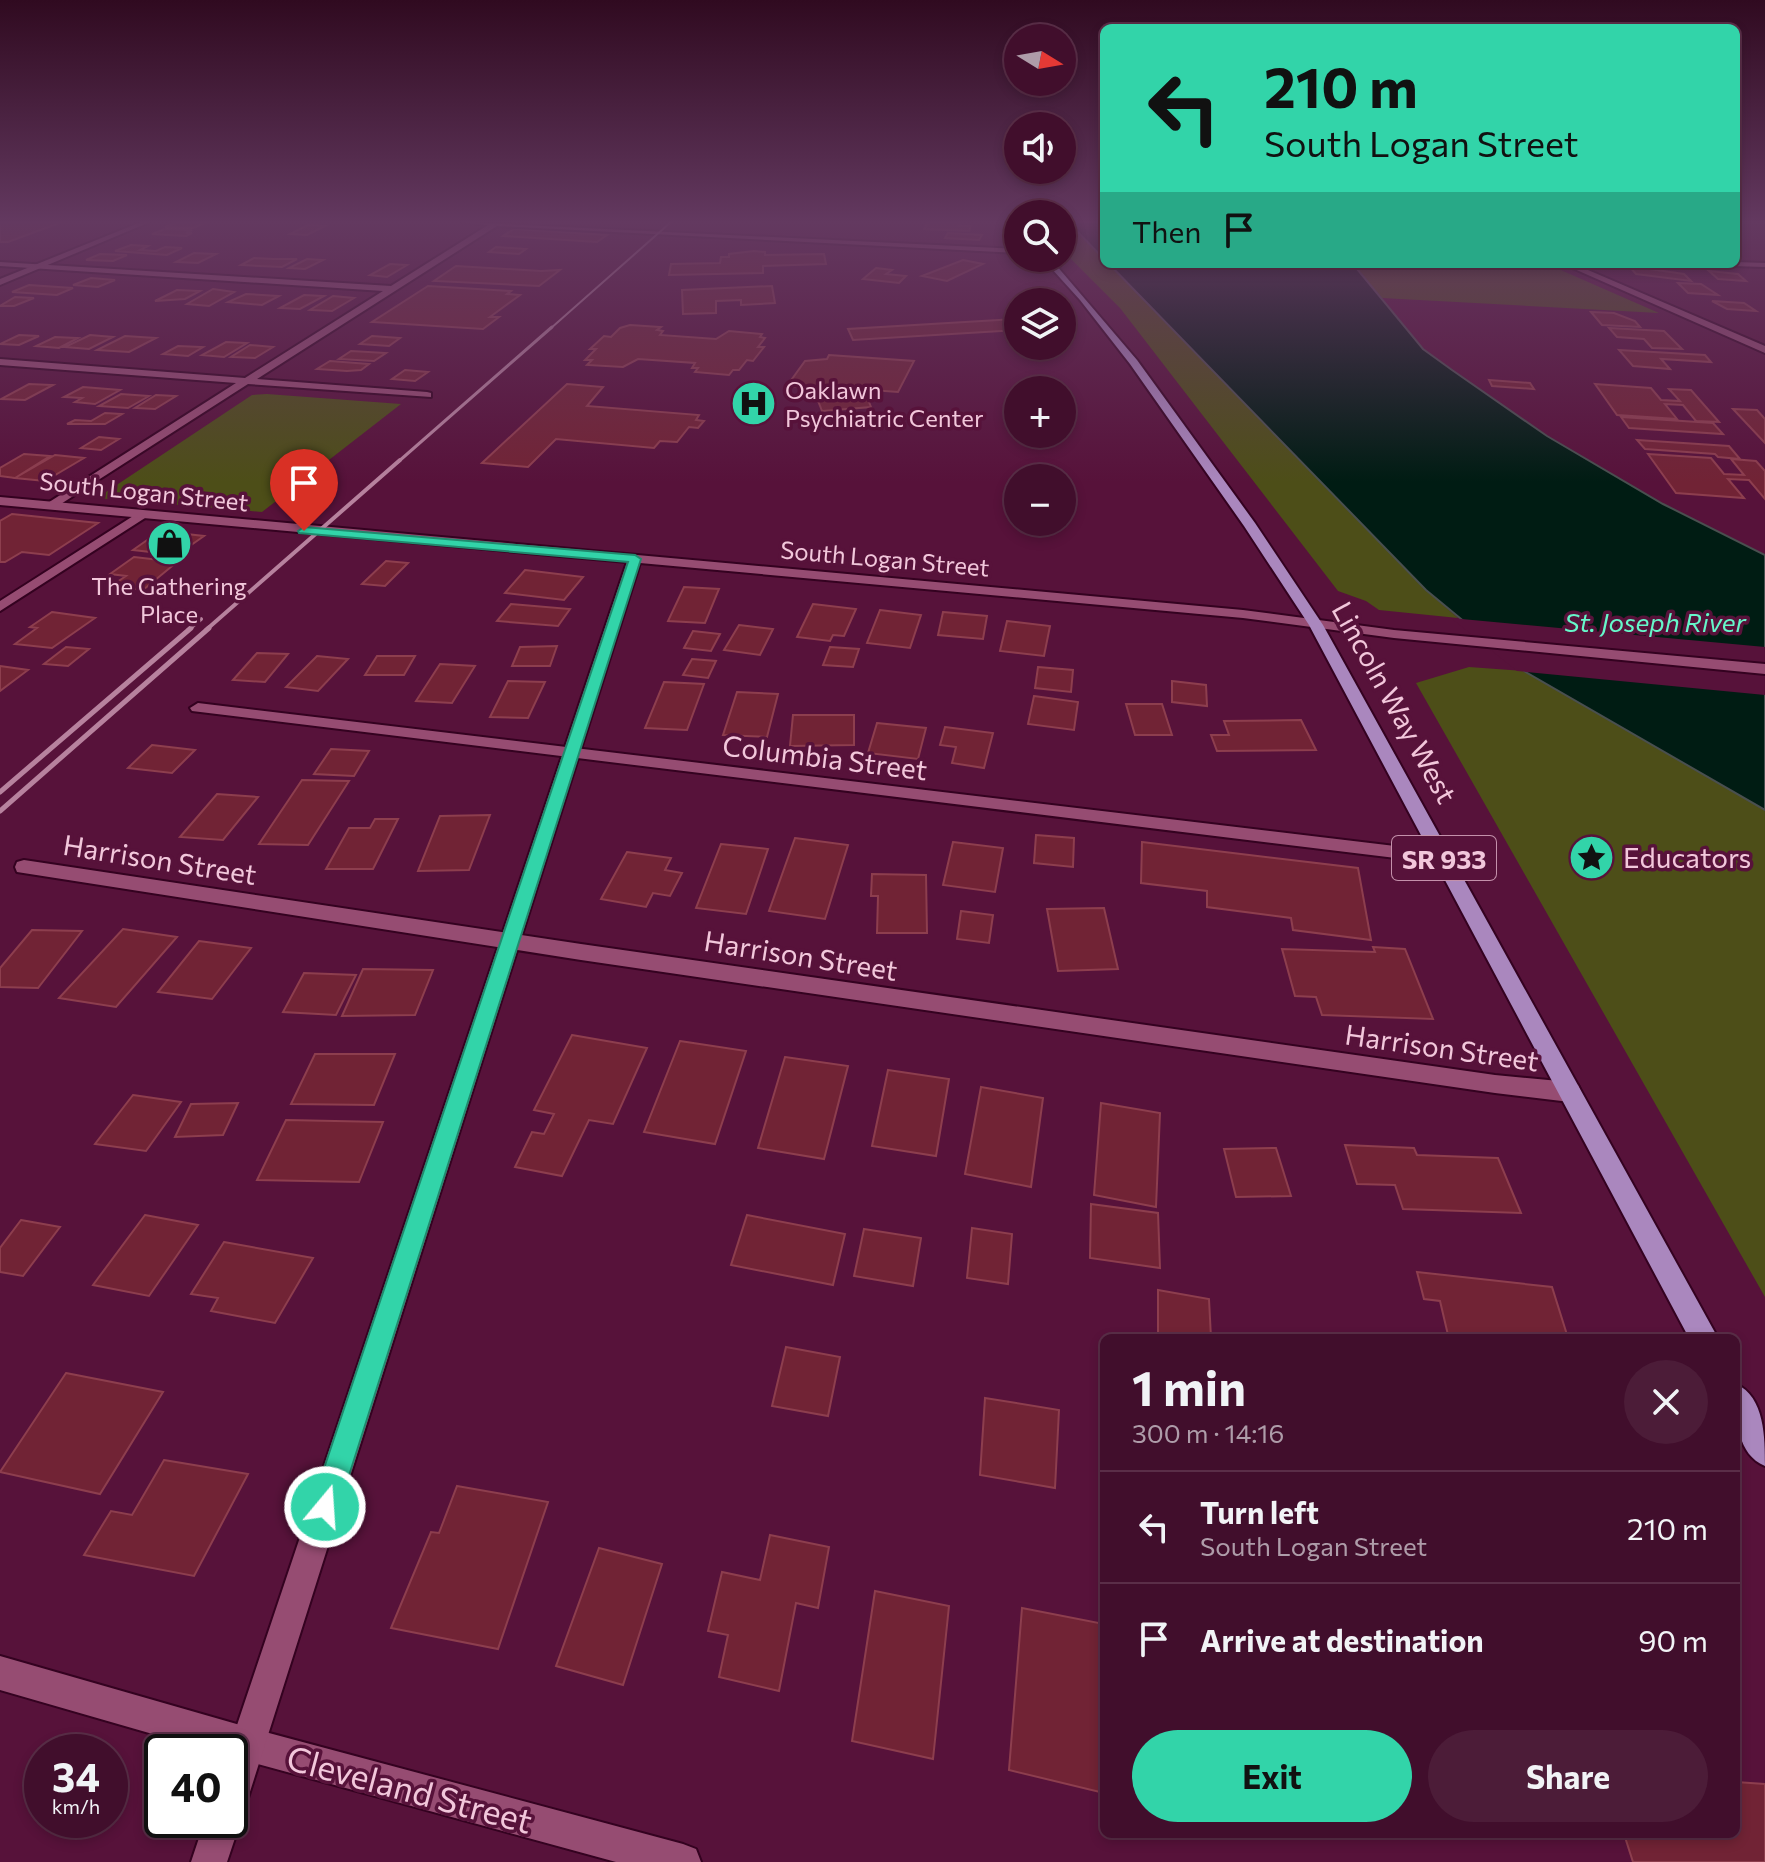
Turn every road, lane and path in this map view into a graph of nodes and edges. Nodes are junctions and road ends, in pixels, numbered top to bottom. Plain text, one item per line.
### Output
1 (362, 309) edge
2 (1093, 309) edge
3 (1670, 309) edge
4 (1765, 347) edge
5 (0, 362) edge
6 (248, 381) junction
7 (427, 395) dead end
8 (0, 501) edge
9 (49, 506) junction
10 (141, 515) junction
11 (635, 559) junction
12 (0, 607) edge
13 (1316, 625) junction
14 (1765, 669) edge
15 (198, 708) dead end
16 (572, 751) junction
17 (1445, 858) junction
18 (24, 867) dead end
19 (512, 941) junction
20 (1570, 1092) junction
21 (1702, 1334) edge
22 (1740, 1405) edge
23 (1765, 1451) edge
24 (0, 1673) edge
25 (212, 1734) edge
26 (248, 1741) edge
27 (248, 1744) edge
28 (217, 1838) edge
29 (209, 1862) edge
30 (683, 1862) edge

1 - 6 street
2 - 13 main road, Lincoln Way West / SR 933
3 - 4 street
5 - 6 street
6 - 7 street
6 - 9 street
8 - 9 street, South Logan Street
9 - 10 street, South Logan Street
10 - 11 street, South Logan Street
10 - 12 street
11 - 13 street, South Logan Street
11 - 16 street
13 - 14 street, South Logan Street
13 - 17 main road, Lincoln Way West / SR 933
15 - 16 street, Columbia Street
16 - 17 street, Columbia Street
16 - 19 street
17 - 20 main road, Lincoln Way West / SR 933
18 - 19 street, Harrison Street
19 - 20 street, Harrison Street
19 - 26 street
20 - 21 main road, Lincoln Way West / SR 933
22 - 23 main road
24 - 25 street, Cleveland Street
27 - 30 street, Cleveland Street
28 - 29 street

